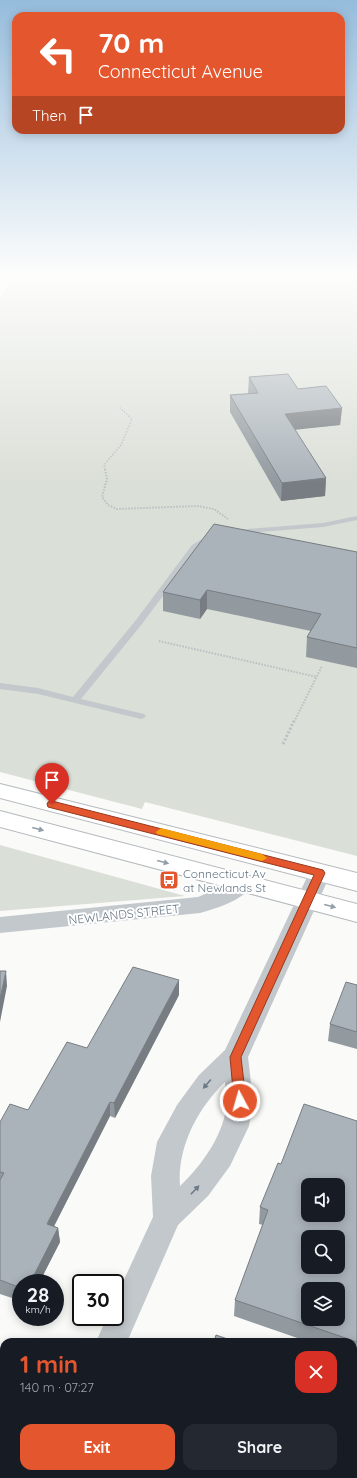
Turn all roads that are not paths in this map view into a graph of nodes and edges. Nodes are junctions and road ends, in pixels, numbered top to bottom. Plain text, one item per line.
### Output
1 (357, 518) edge
2 (0, 686) edge
3 (76, 700) junction
4 (141, 716) dead end
5 (0, 791) edge
6 (0, 819) edge
7 (320, 873) junction
8 (357, 882) edge
9 (243, 883) junction
10 (308, 900) junction
11 (357, 913) edge
12 (0, 925) edge
13 (235, 1057) junction
14 (167, 1217) junction
15 (113, 1338) edge

1 - 3 lane
2 - 3 lane
3 - 4 lane
5 - 7 main road
6 -> 9 main road
7 - 8 main road
7 - 10 street
9 - 10 main road
9 - 12 street, NEWLANDS STREET
10 -> 11 main road
10 - 13 street
13 -> 14 street
14 -> 13 street
14 - 15 street

